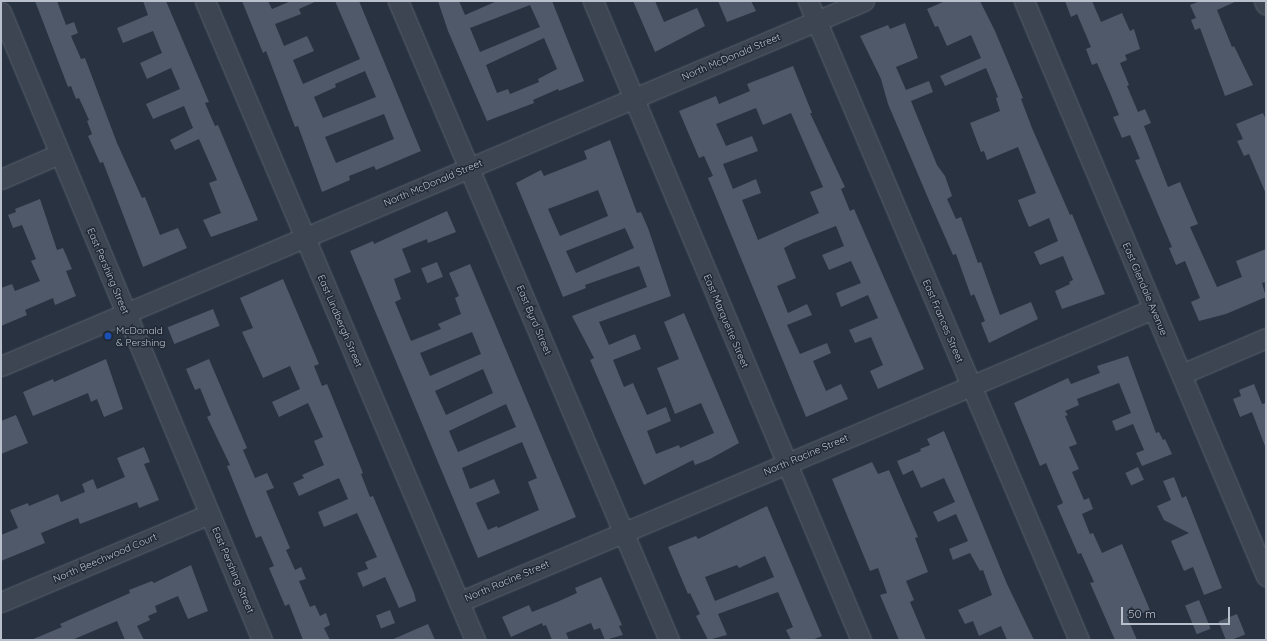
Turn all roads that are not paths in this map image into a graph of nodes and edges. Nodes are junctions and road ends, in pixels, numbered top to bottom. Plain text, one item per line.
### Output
1 (205, 1) edge
2 (398, 1) edge
3 (592, 1) edge
4 (808, 1) edge
5 (864, 1) edge
6 (1024, 1) edge
7 (1264, 1) edge
8 (1266, 5) edge
9 (1, 12) edge
10 (817, 21) junction
11 (633, 98) junction
12 (59, 154) junction
13 (469, 168) junction
14 (1, 179) edge
15 (304, 238) junction
16 (1153, 309) junction
17 (126, 313) junction
18 (1266, 338) edge
19 (1, 366) edge
20 (1182, 374) junction
21 (971, 386) junction
22 (786, 463) junction
23 (209, 514) junction
24 (624, 532) junction
25 (1266, 576) edge
26 (1, 602) edge
27 (459, 602) junction
28 (262, 640) edge
29 (475, 640) edge
30 (669, 640) edge
31 (861, 640) edge
32 (1079, 640) edge

1 - 15 street, East Lindbergh Street
2 - 13 street, East Byrd Street
3 - 11 street, East Marquette Street
4 - 10 street, East Frances Street
5 - 10 street, North McDonald Street
6 - 16 street, East Glendale Avenue
7 - 8 street
9 - 12 street, East Pershing Street
10 - 11 street, North McDonald Street
10 - 21 street, East Frances Street
11 - 13 street, North McDonald Street
11 - 22 street, East Marquette Street
12 - 14 street
12 - 17 street, East Pershing Street
13 - 15 street, North McDonald Street
13 - 24 street, East Byrd Street
15 - 17 street, North McDonald Street
15 - 27 street, East Lindbergh Street
16 - 20 street, East Glendale Avenue
16 - 21 street, North Racine Street
17 - 19 street, North McDonald Street
17 - 23 street, East Pershing Street
18 - 20 street
20 - 25 street, East Glendale Avenue
21 - 22 street, North Racine Street
21 - 32 street, East Frances Street
22 - 24 street, North Racine Street
22 - 31 street, East Marquette Street
23 - 26 street, North Beechwood Court
23 - 28 street, East Pershing Street
24 - 27 street, North Racine Street
24 - 30 street, East Byrd Street
27 - 29 street, East Lindbergh Street

